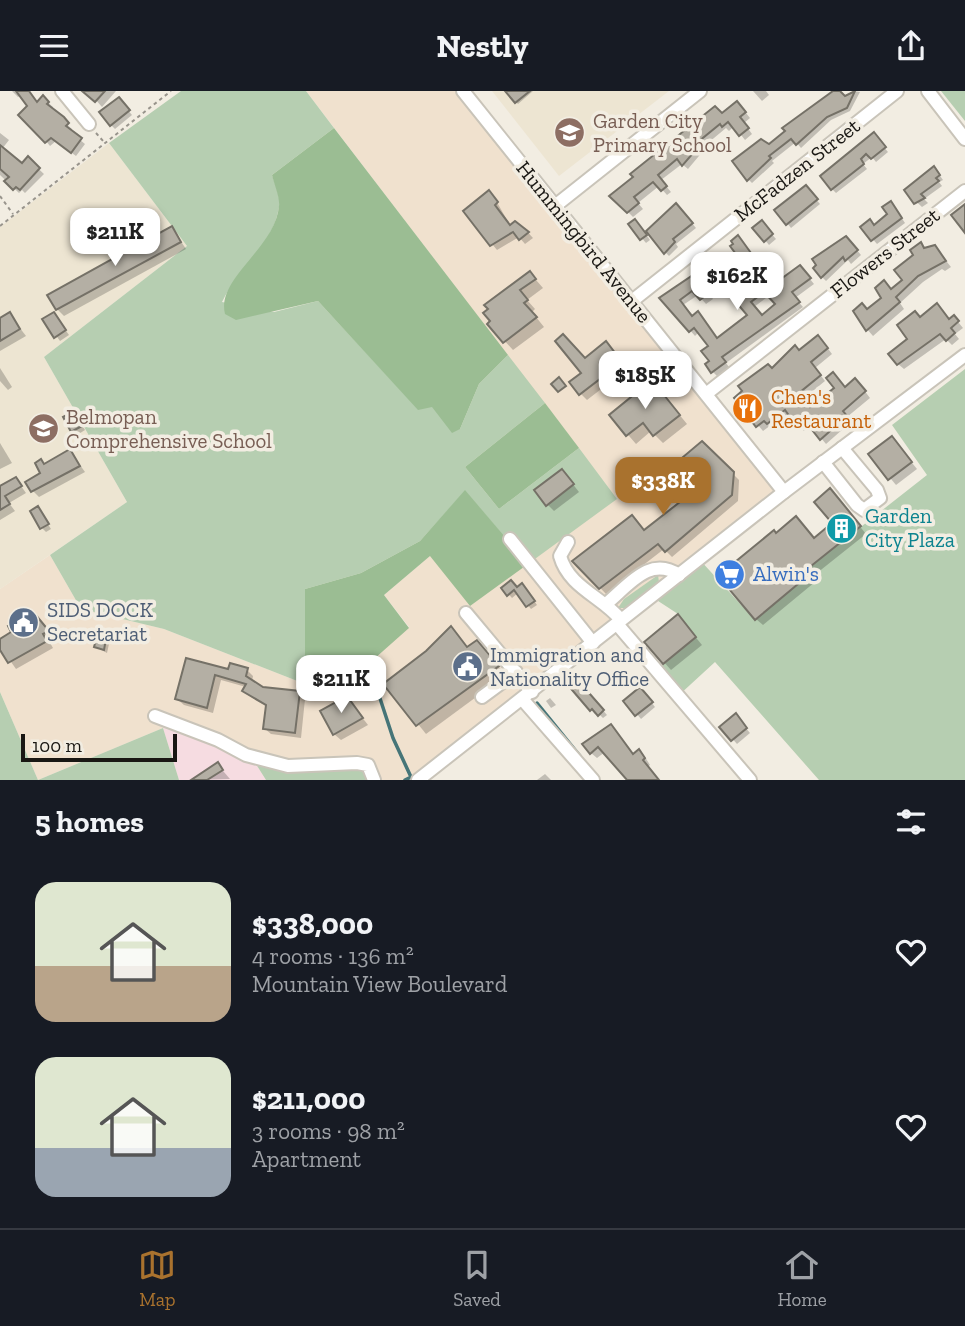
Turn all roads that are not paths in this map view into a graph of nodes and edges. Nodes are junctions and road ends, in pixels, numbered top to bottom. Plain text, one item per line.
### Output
1 (62, 91) edge
2 (463, 91) edge
3 (700, 91) edge
4 (897, 91) edge
5 (928, 91) edge
6 (89, 124) road end
7 (965, 139) edge
8 (965, 191) edge
9 (555, 206) junction
10 (632, 302) junction
11 (965, 355) edge
12 (706, 394) junction
13 (842, 448) junction
14 (823, 462) junction
15 (784, 492) junction
16 (510, 539) dead end
17 (568, 542) dead end
18 (679, 575) junction
19 (606, 604) junction
20 (466, 613) dead end
21 (619, 622) junction
22 (593, 643) junction
23 (516, 671) junction
24 (527, 696) junction
25 (482, 697) dead end
26 (155, 716) dead end
27 (434, 776) edge
28 (374, 780) edge
29 (418, 780) edge
30 (593, 780) edge
31 (750, 780) edge

1 - 6 street
2 - 9 street, Hummingbird Avenue
3 - 9 street
4 - 10 street, McFadzen Street
5 - 7 street
8 - 12 street, Flowers Street
9 - 10 street, Hummingbird Avenue
10 - 12 street, Hummingbird Avenue
11 - 13 street
12 - 15 street, Hummingbird Avenue
13 - 14 street
13 - 14 street
14 - 15 street
15 - 18 street
16 - 22 street
17 - 19 street
18 - 19 street
18 - 21 street
19 - 21 street
20 - 23 street
21 - 22 street
21 - 31 street
22 - 24 street
23 - 24 street
23 - 25 street
24 - 27 street
24 - 30 street
26 - 28 street
27 - 29 street

